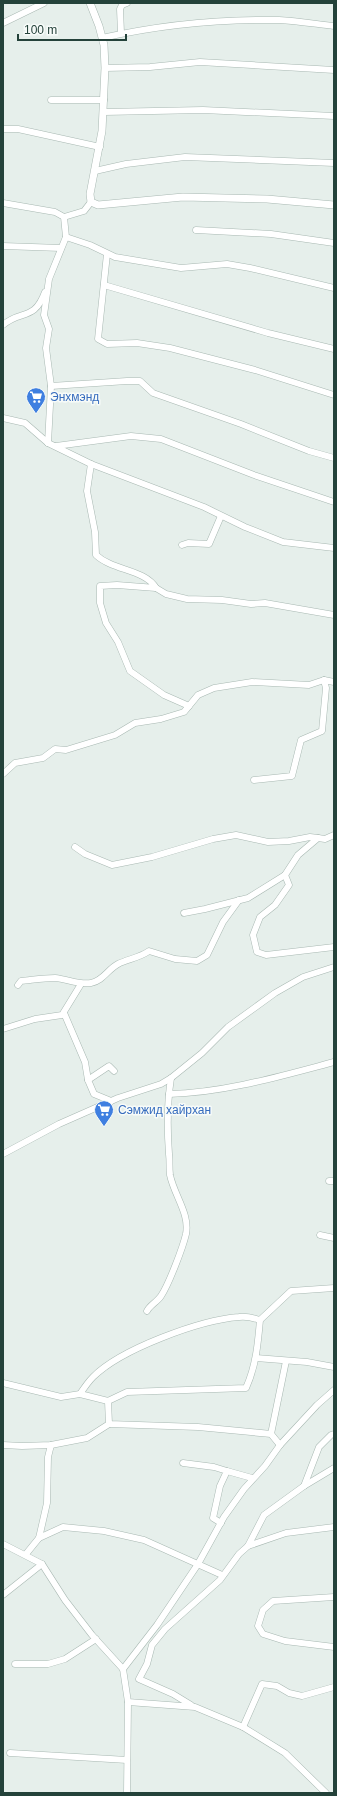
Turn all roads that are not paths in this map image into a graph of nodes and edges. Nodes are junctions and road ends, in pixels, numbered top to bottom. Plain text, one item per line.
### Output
1 (44, 3) edge
2 (90, 3) edge
3 (127, 3) edge
4 (3, 23) edge
5 (334, 26) edge
6 (121, 34) junction
7 (102, 38) junction
8 (106, 68) junction
9 (334, 70) edge
10 (51, 100) dead end
11 (104, 100) junction
12 (104, 112) junction
13 (334, 116) edge
14 (3, 129) edge
15 (100, 147) junction
16 (334, 163) edge
17 (95, 171) junction
18 (91, 202) junction
19 (3, 203) edge
20 (334, 205) edge
21 (64, 217) junction
22 (196, 230) dead end
23 (66, 237) junction
24 (334, 242) edge
25 (3, 246) edge
26 (61, 248) junction
27 (107, 254) junction
28 (50, 279) junction
29 (104, 285) junction
30 (334, 288) edge
31 (3, 325) edge
32 (334, 349) edge
33 (51, 386) junction
34 (334, 395) edge
35 (3, 418) edge
36 (48, 442) junction
37 (56, 446) junction
38 (334, 458) edge
39 (91, 464) junction
40 (334, 502) edge
41 (221, 516) junction
42 (182, 545) dead end
43 (334, 548) edge
44 (156, 588) junction
45 (334, 615) edge
46 (324, 680) junction
47 (334, 682) edge
48 (189, 706) junction
49 (4, 770) edge
50 (254, 780) dead end
51 (334, 836) edge
52 (318, 838) junction
53 (75, 848) dead end
54 (285, 875) junction
55 (239, 900) junction
56 (184, 913) dead end
57 (334, 947) edge
58 (334, 967) edge
59 (81, 984) junction
60 (18, 985) dead end
61 (64, 1013) junction
62 (3, 1029) edge
63 (334, 1062) edge
64 (114, 1071) dead end
65 (171, 1078) junction
66 (88, 1080) junction
67 (169, 1094) junction
68 (111, 1101) junction
69 (4, 1152) edge
70 (320, 1235) dead end
71 (334, 1238) edge
72 (334, 1288) edge
73 (147, 1311) dead end
74 (260, 1320) junction
75 (256, 1358) junction
76 (286, 1361) junction
77 (334, 1367) edge
78 (3, 1383) edge
79 (334, 1390) edge
80 (80, 1394) junction
81 (108, 1400) junction
82 (109, 1424) junction
83 (271, 1434) junction
84 (334, 1434) edge
85 (3, 1445) edge
86 (50, 1445) junction
87 (280, 1445) junction
88 (183, 1463) dead end
89 (334, 1468) edge
90 (227, 1471) junction
91 (252, 1478) junction
92 (304, 1486) junction
93 (221, 1523) junction
94 (334, 1527) edge
95 (39, 1538) junction
96 (3, 1544) edge
97 (248, 1546) junction
98 (26, 1554) junction
99 (42, 1564) junction
100 (198, 1564) junction
101 (222, 1575) junction
102 (3, 1595) edge
103 (334, 1597) edge
104 (96, 1639) junction
105 (334, 1647) edge
106 (15, 1664) dead end
107 (123, 1670) junction
108 (334, 1687) edge
109 (128, 1702) junction
110 (194, 1707) junction
111 (243, 1728) junction
112 (10, 1753) dead end
113 (127, 1760) junction
114 (127, 1793) edge
115 (326, 1793) edge

1 - 4 street
2 - 7 street
3 - 6 street
5 - 6 street
6 - 7 street
7 - 8 street
8 - 9 street
8 - 11 street
10 - 11 street
11 - 12 street
12 - 13 street
12 - 15 street
14 - 15 street
15 - 17 street
16 - 17 street
17 - 18 street
18 - 20 street
18 - 21 street
19 - 21 street
21 - 23 street
22 - 24 street
23 - 26 street
23 - 27 street
25 - 26 street
26 - 28 street
27 - 29 street
27 - 30 street
28 - 31 street
28 - 33 street
29 - 32 street
29 - 34 street
33 - 36 street
33 - 38 street
35 - 36 street
36 - 37 street
37 - 39 street
37 - 40 street
39 - 41 street
39 - 44 street
41 - 42 street
41 - 43 street
44 - 45 street
44 - 48 street
46 - 47 street
46 - 48 street
46 - 50 street
48 - 49 street
51 - 52 street
52 - 53 street
52 - 54 street
54 - 55 street
54 - 57 street
55 - 56 street
55 - 59 street
58 - 65 street
59 - 60 street
59 - 61 street
61 - 62 street
61 - 66 street
63 - 67 street
64 - 66 street
65 - 67 street
65 - 68 street
66 - 68 street
67 - 73 street
68 - 69 street
70 - 71 street
72 - 74 street
74 - 75 street
74 - 80 street
75 - 76 street
75 - 81 street
76 - 77 street
76 - 83 street
78 - 80 street
79 - 87 street
80 - 81 street
81 - 82 street
82 - 83 street
82 - 86 street
83 - 87 street
84 - 92 street
85 - 86 street
86 - 95 street
87 - 91 street
88 - 90 street
89 - 92 street
90 - 91 street
90 - 93 street
91 - 93 street
92 - 97 street
93 - 100 street
94 - 97 street
95 - 98 street
95 - 100 street
96 - 98 street
97 - 101 street
98 - 99 street
99 - 102 street
99 - 104 street
100 - 101 street
100 - 107 street
101 - 110 street
103 - 105 street
104 - 106 street
104 - 107 street
107 - 109 street
108 - 111 street
109 - 110 street
109 - 113 street
110 - 111 street
111 - 115 street
112 - 113 street
113 - 114 street

